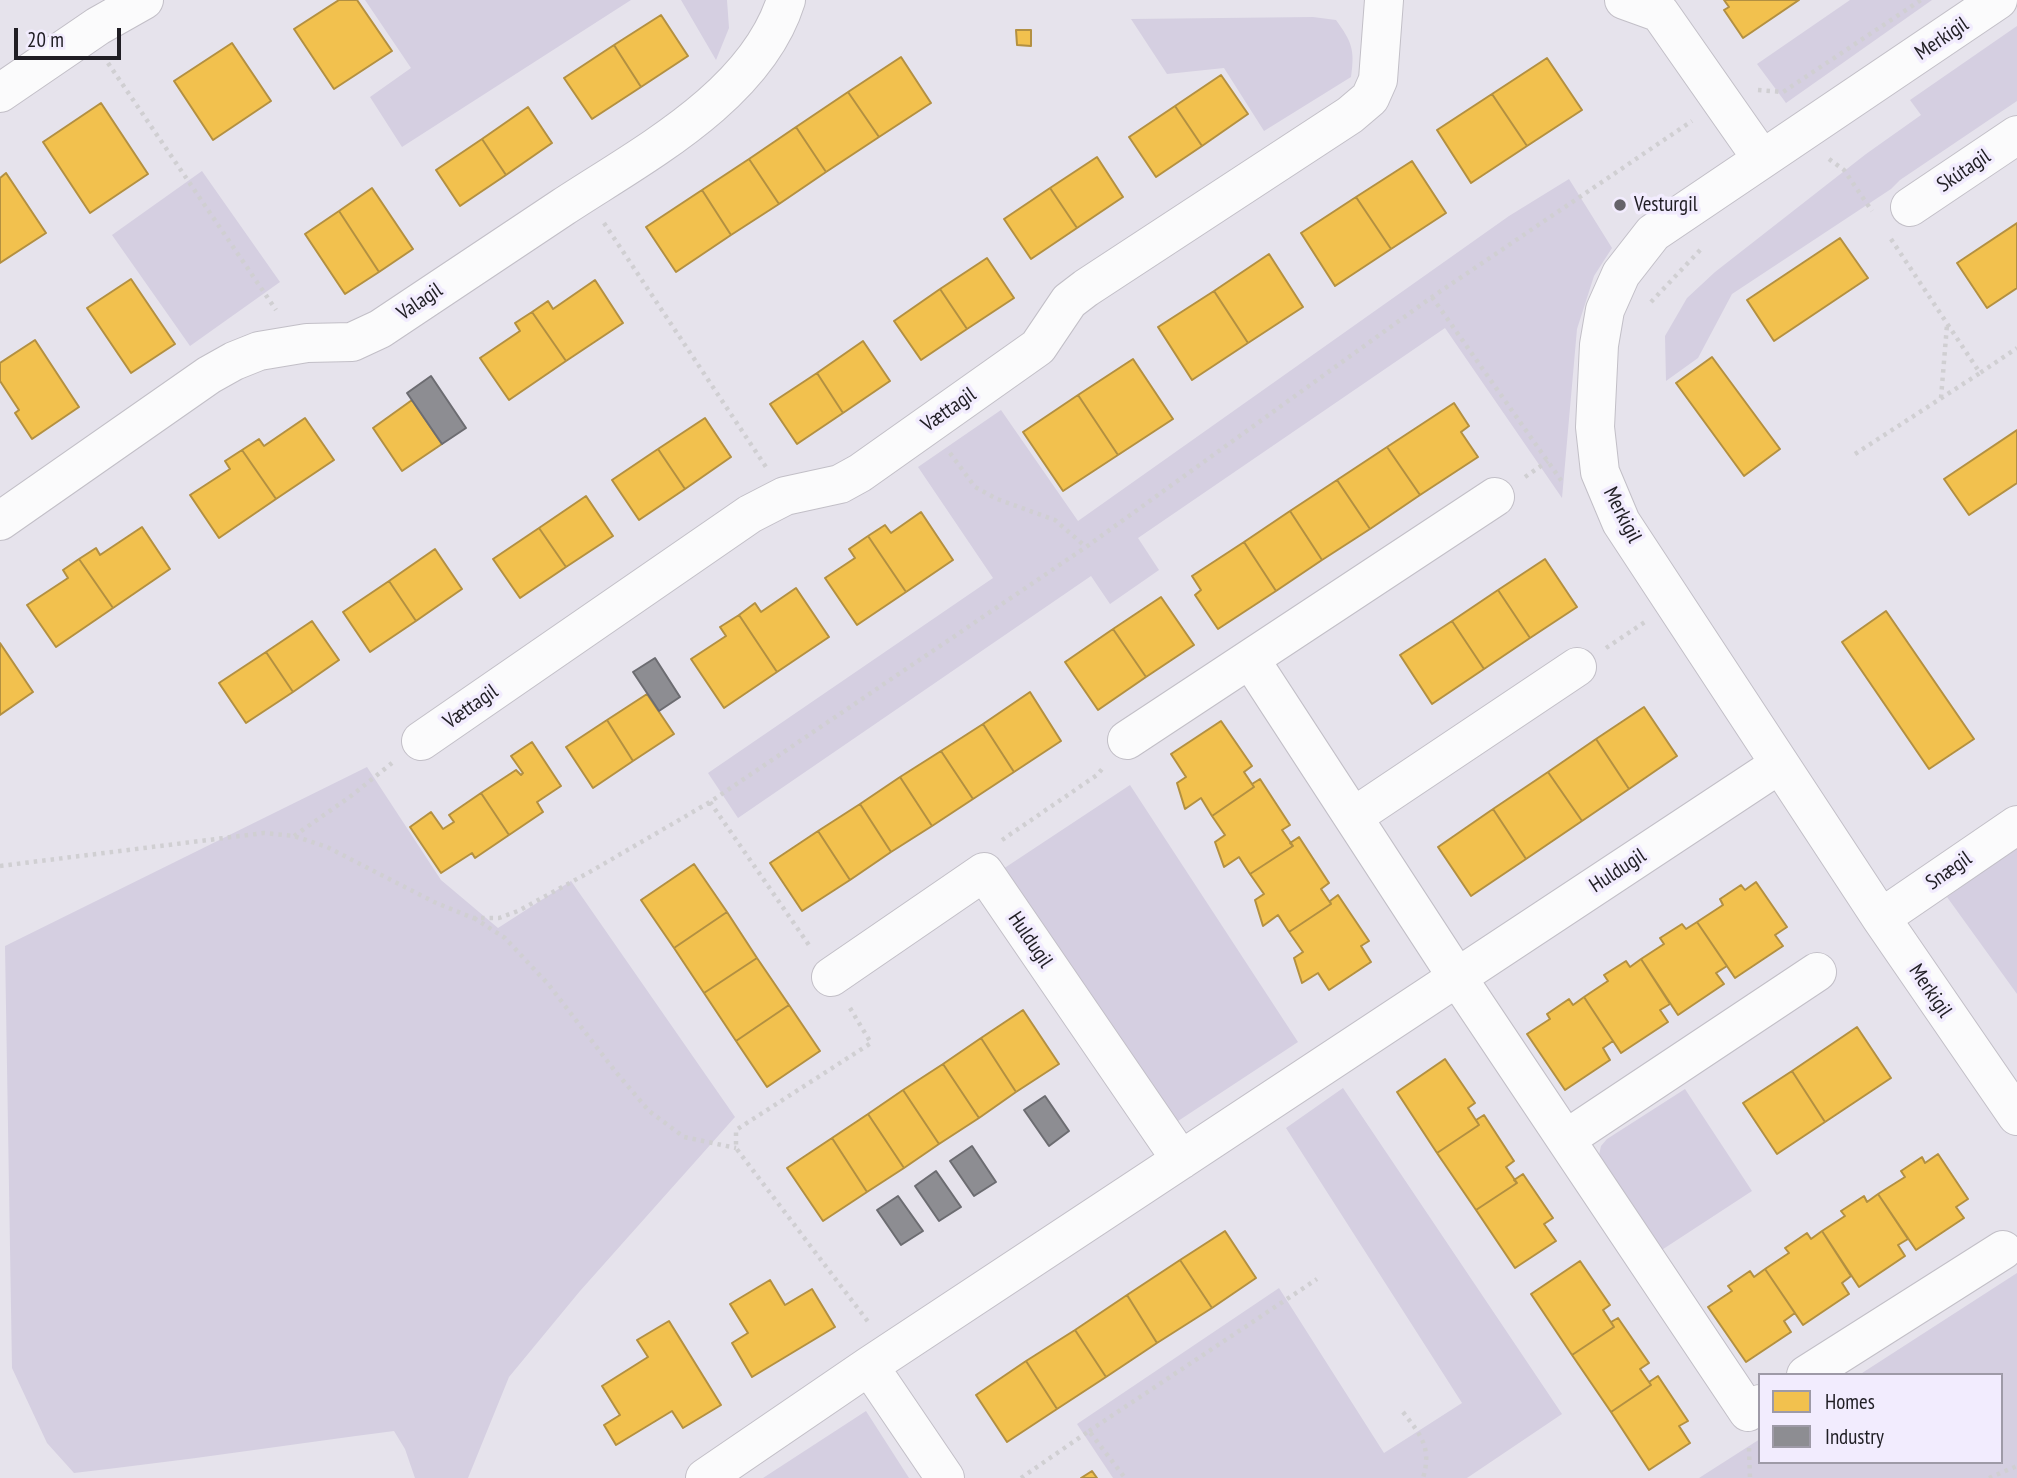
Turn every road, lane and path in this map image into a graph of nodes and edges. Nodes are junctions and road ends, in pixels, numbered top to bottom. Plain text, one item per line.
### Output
1 (145, 0) edge
2 (786, 0) edge
3 (1384, 0) edge
4 (1624, 0) edge
5 (1921, 0) edge
6 (1998, 0) edge
7 (1660, 6) edge
8 (87, 34) junction
9 (1783, 92) junction
10 (0, 93) edge
11 (1723, 102) junction
12 (1806, 130) junction
13 (2017, 135) edge
14 (1762, 159) junction
15 (584, 193) junction
16 (1874, 214) dead end
17 (1899, 221) joint
18 (1705, 244) dead end
19 (1432, 297) junction
20 (1645, 309) dead end
21 (1947, 324) junction
22 (299, 344) junction
23 (2017, 348) edge
24 (1980, 373) junction
25 (1941, 398) junction
26 (931, 423) junction
27 (1855, 454) dead end
28 (1563, 484) dead end
29 (785, 496) junction
30 (1495, 497) dead end
31 (0, 522) edge
32 (1086, 547) junction
33 (1655, 616) dead end
34 (1250, 659) junction
35 (1577, 667) joint
36 (1126, 740) dead end
37 (421, 741) joint
38 (1780, 764) junction
39 (710, 802) junction
40 (1353, 817) junction
41 (2017, 824) edge
42 (294, 836) junction
43 (0, 866) edge
44 (473, 918) junction
45 (1881, 918) junction
46 (1817, 972) dead end
47 (831, 977) junction
48 (1457, 977) junction
49 (2017, 1116) edge
50 (1566, 1139) junction
51 (736, 1148) junction
52 (1181, 1160) junction
53 (2003, 1250) dead end
54 (1317, 1279) dead end
55 (880, 1359) junction
56 (1809, 1373) edge
57 (1758, 1405) edge
58 (1404, 1412) dead end
59 (1089, 1431) junction
60 (2017, 1466) edge
61 (705, 1478) edge
62 (945, 1478) edge
63 (1021, 1478) edge
64 (1125, 1478) edge
65 (1423, 1478) edge
66 (1989, 1478) edge

1 - 8 street
2 - 15 street, Valagil
3 - 26 street, Vættagil
4 - 7 street
5 - 9 path
6 - 12 street, Merkigil
7 - 11 street
8 - 10 street
8 - 22 path
9 - 11 path
9 - 12 path
11 - 14 street
11 - 19 path
12 - 14 street, Merkigil
12 - 16 path
13 - 17 street, Skútagil
14 - 38 street, Merkigil
15 - 22 street, Valagil
15 - 29 path
17 - 21 path
18 - 20 path
19 - 28 path
19 - 32 path
21 - 24 path
21 - 25 path
22 - 31 street, Valagil
23 - 24 path
24 - 25 path
25 - 27 path
26 - 29 street, Vættagil
26 - 32 path
29 - 37 street, Vættagil
30 - 34 street
32 - 39 path
33 - 35 path
34 - 36 street
34 - 40 street
35 - 40 street
37 - 42 path
38 - 45 street, Merkigil
38 - 48 street, Huldugil
39 - 44 path
39 - 47 path
40 - 48 street
41 - 45 street, Snægil
42 - 43 path
42 - 44 path
44 - 51 path
45 - 49 street, Merkigil
46 - 50 street
47 - 51 path
47 - 52 street, Huldugil
48 - 50 street
48 - 52 street, Huldugil
50 - 57 street
51 - 55 path
52 - 55 street, Huldugil
53 - 56 street
54 - 59 path
55 - 61 street, Huldugil
55 - 62 street
58 - 65 path
59 - 63 path
59 - 64 path
60 - 66 path

